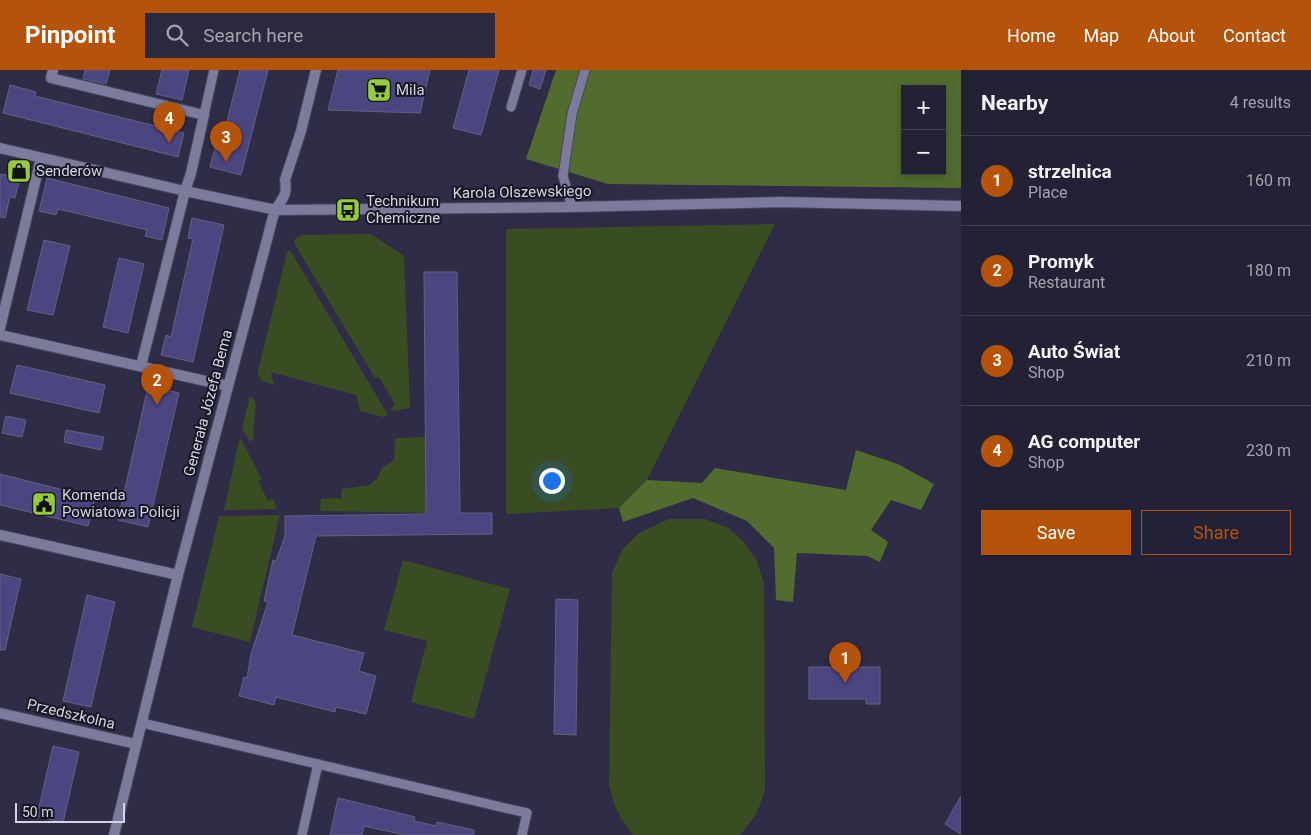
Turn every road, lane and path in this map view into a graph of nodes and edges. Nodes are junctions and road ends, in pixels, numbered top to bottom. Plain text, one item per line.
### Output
1 (53, 70) edge
2 (214, 70) edge
3 (316, 70) edge
4 (522, 70) edge
5 (584, 70) edge
6 (512, 107) dead end
7 (204, 115) junction
8 (0, 148) edge
9 (41, 158) junction
10 (185, 191) junction
11 (961, 206) edge
12 (572, 207) junction
13 (276, 210) junction
14 (0, 328) edge
15 (0, 335) edge
16 (141, 366) junction
17 (228, 386) junction
18 (0, 535) edge
19 (178, 575) junction
20 (0, 713) edge
21 (142, 723) junction
22 (136, 744) junction
23 (318, 764) junction
24 (114, 835) edge
25 (302, 835) edge
26 (522, 835) edge

1 - 7 street
2 - 7 lane
3 - 13 street, Generała Józefa Bema
4 - 6 lane
5 - 12 lane
7 - 10 street
8 - 9 street, Karola Olszewskiego
9 - 10 street, Karola Olszewskiego
9 - 14 street
10 - 13 street, Karola Olszewskiego
10 - 16 street
11 - 12 street, Karola Olszewskiego
12 - 13 street, Karola Olszewskiego
13 - 17 street, Generała Józefa Bema
15 - 16 street
16 - 17 street
17 - 19 street, Generała Józefa Bema
18 - 19 street
19 - 21 street, Generała Józefa Bema
20 - 22 street, Przedszkolna
21 - 22 street, Generała Józefa Bema
21 - 23 lane
22 - 24 street, Generała Józefa Bema
23 - 25 lane
23 - 26 lane

